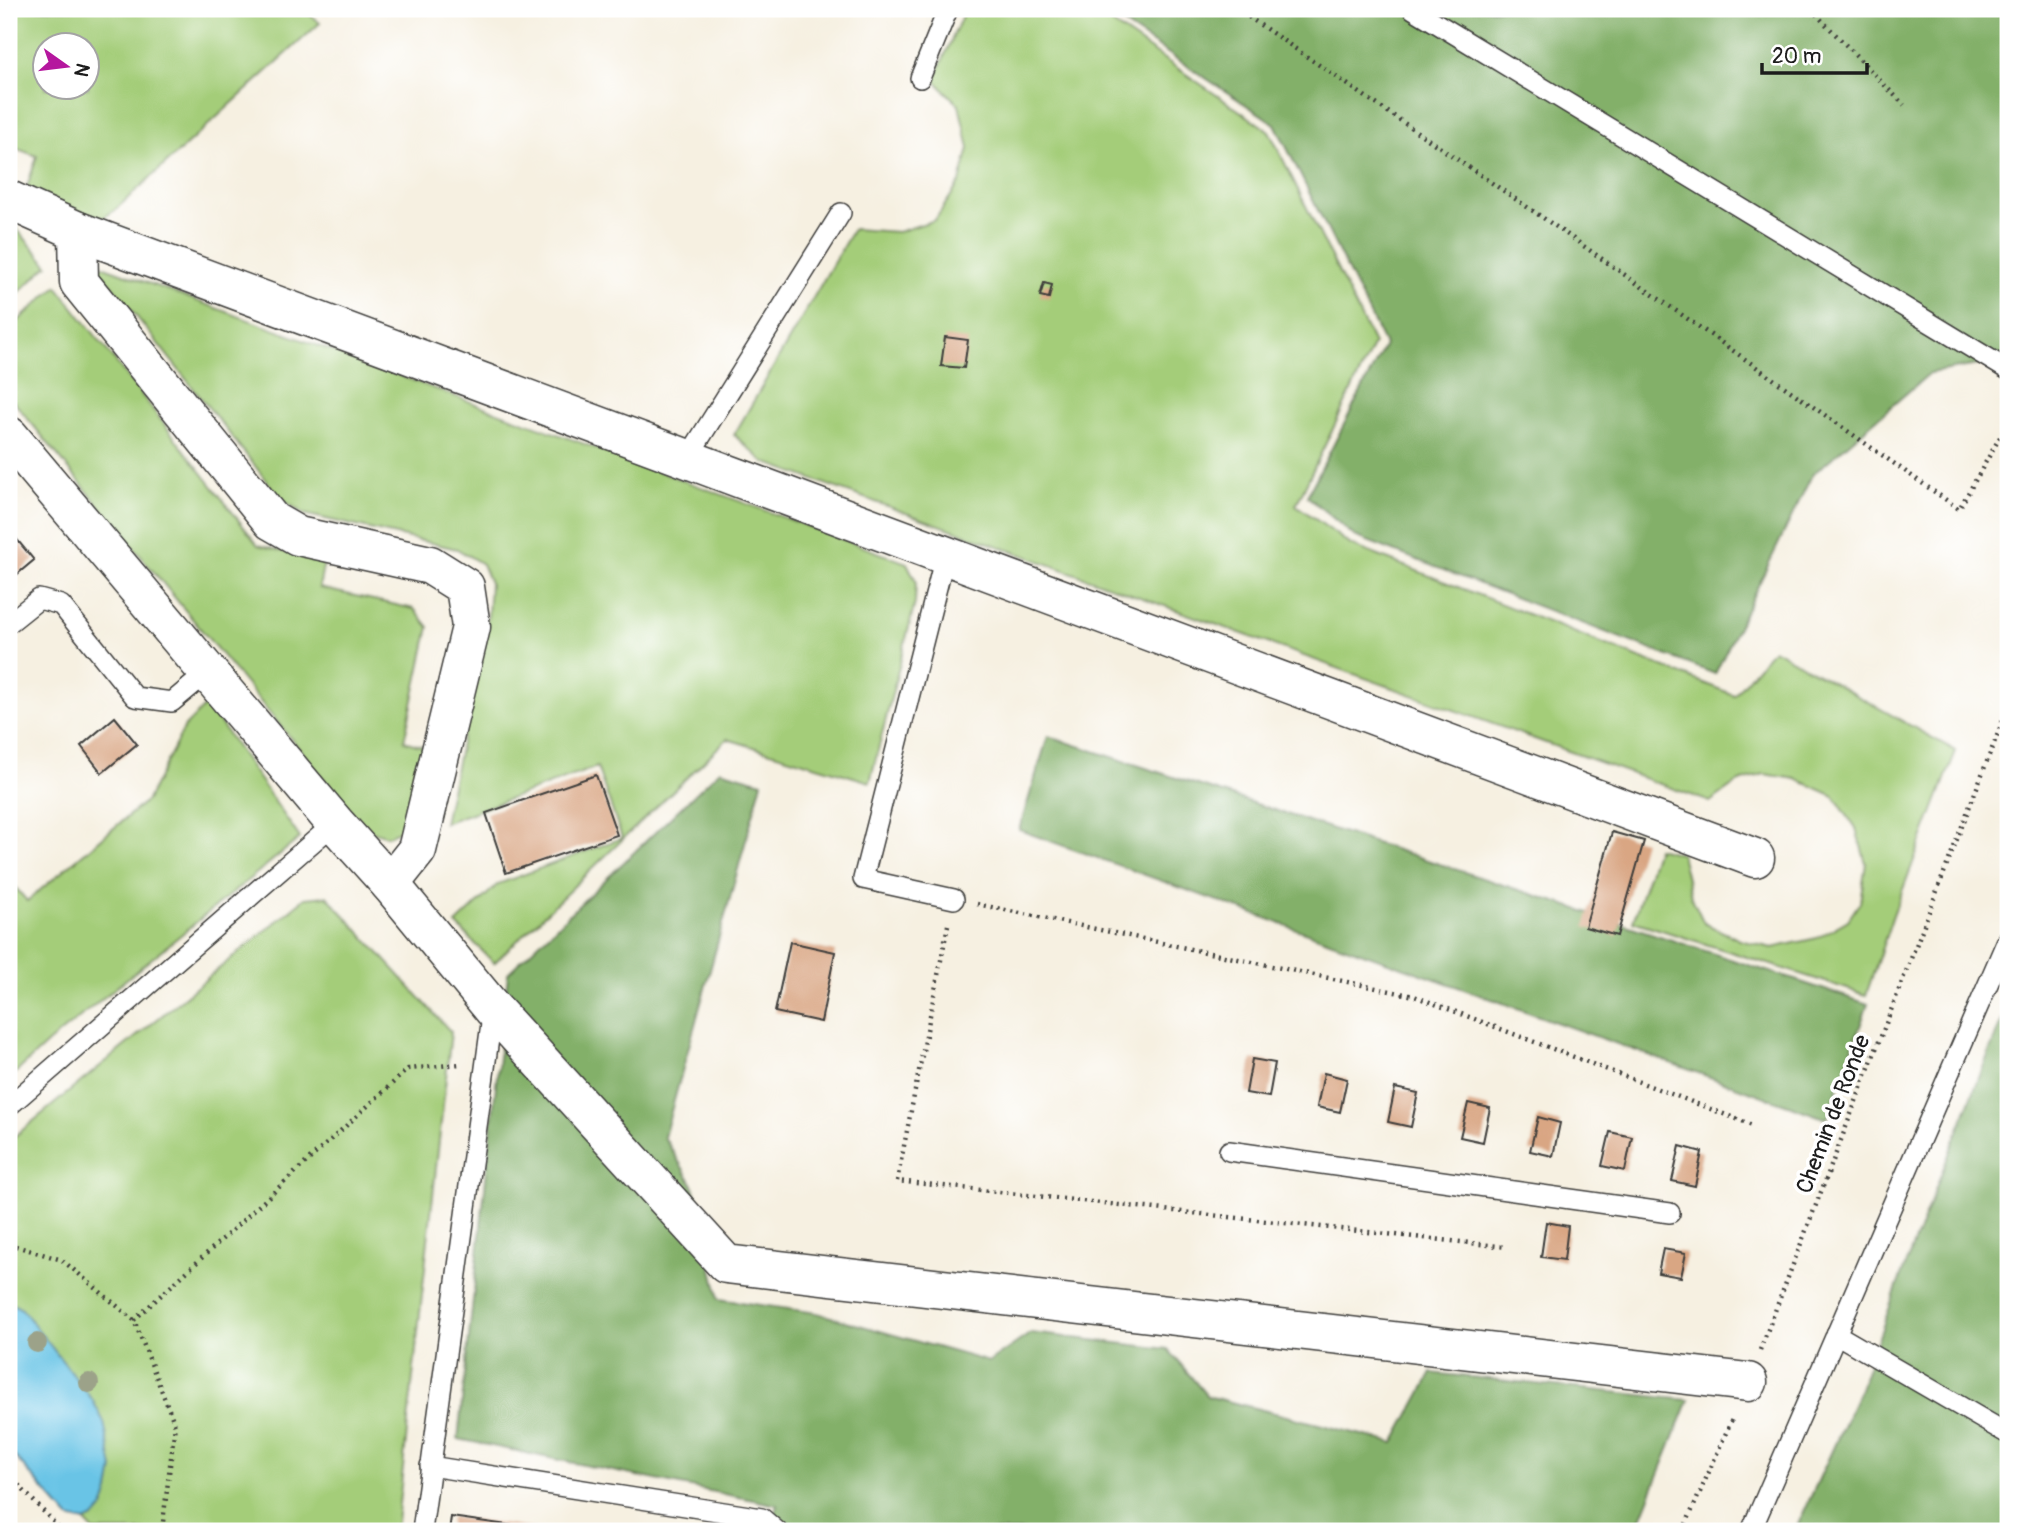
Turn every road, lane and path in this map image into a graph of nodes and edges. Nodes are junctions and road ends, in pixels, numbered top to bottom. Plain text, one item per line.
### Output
1 (948, 9) edge
2 (1237, 9) edge
3 (1413, 9) edge
4 (1811, 9) edge
5 (920, 78) dead end
6 (1904, 105) dead end
7 (9, 200) edge
8 (841, 213) dead end
9 (78, 231) junction
10 (2008, 370) edge
11 (2008, 423) edge
12 (9, 436) edge
13 (687, 459) junction
14 (945, 556) junction
15 (9, 623) edge
16 (208, 672) junction
17 (2008, 707) edge
18 (335, 823) junction
19 (1755, 859) dead end
20 (390, 884) junction
21 (954, 899) junction
22 (2008, 938) edge
23 (493, 1009) junction
24 (485, 1062) junction
25 (9, 1106) edge
26 (1755, 1126) dead end
27 (1229, 1151) dead end
28 (1670, 1213) dead end
29 (9, 1244) edge
30 (1507, 1247) dead end
31 (134, 1320) junction
32 (1836, 1334) junction
33 (1748, 1382) junction
34 (2008, 1434) edge
35 (430, 1466) junction
36 (9, 1475) edge
37 (62, 1531) edge
38 (155, 1531) edge
39 (422, 1531) edge
40 (777, 1531) edge
41 (1683, 1531) edge
42 (1751, 1531) edge

1 - 5 lane
2 - 11 path
3 - 10 lane
4 - 6 path
7 - 9 street
8 - 13 lane
9 - 13 street
9 - 20 street
12 - 16 street
13 - 14 street
14 - 19 street
14 - 21 lane
15 - 16 lane
16 - 18 street
17 - 33 path, Chemin de Ronde
18 - 20 street
18 - 25 lane
20 - 23 street
21 - 26 path
21 - 30 path
22 - 32 lane
23 - 24 lane
23 - 33 street
24 - 31 path
24 - 35 lane
27 - 28 lane
29 - 31 path
31 - 38 path
32 - 34 lane
32 - 42 lane
33 - 41 path, Chemin de Ronde
35 - 39 lane
35 - 40 lane
36 - 37 path

